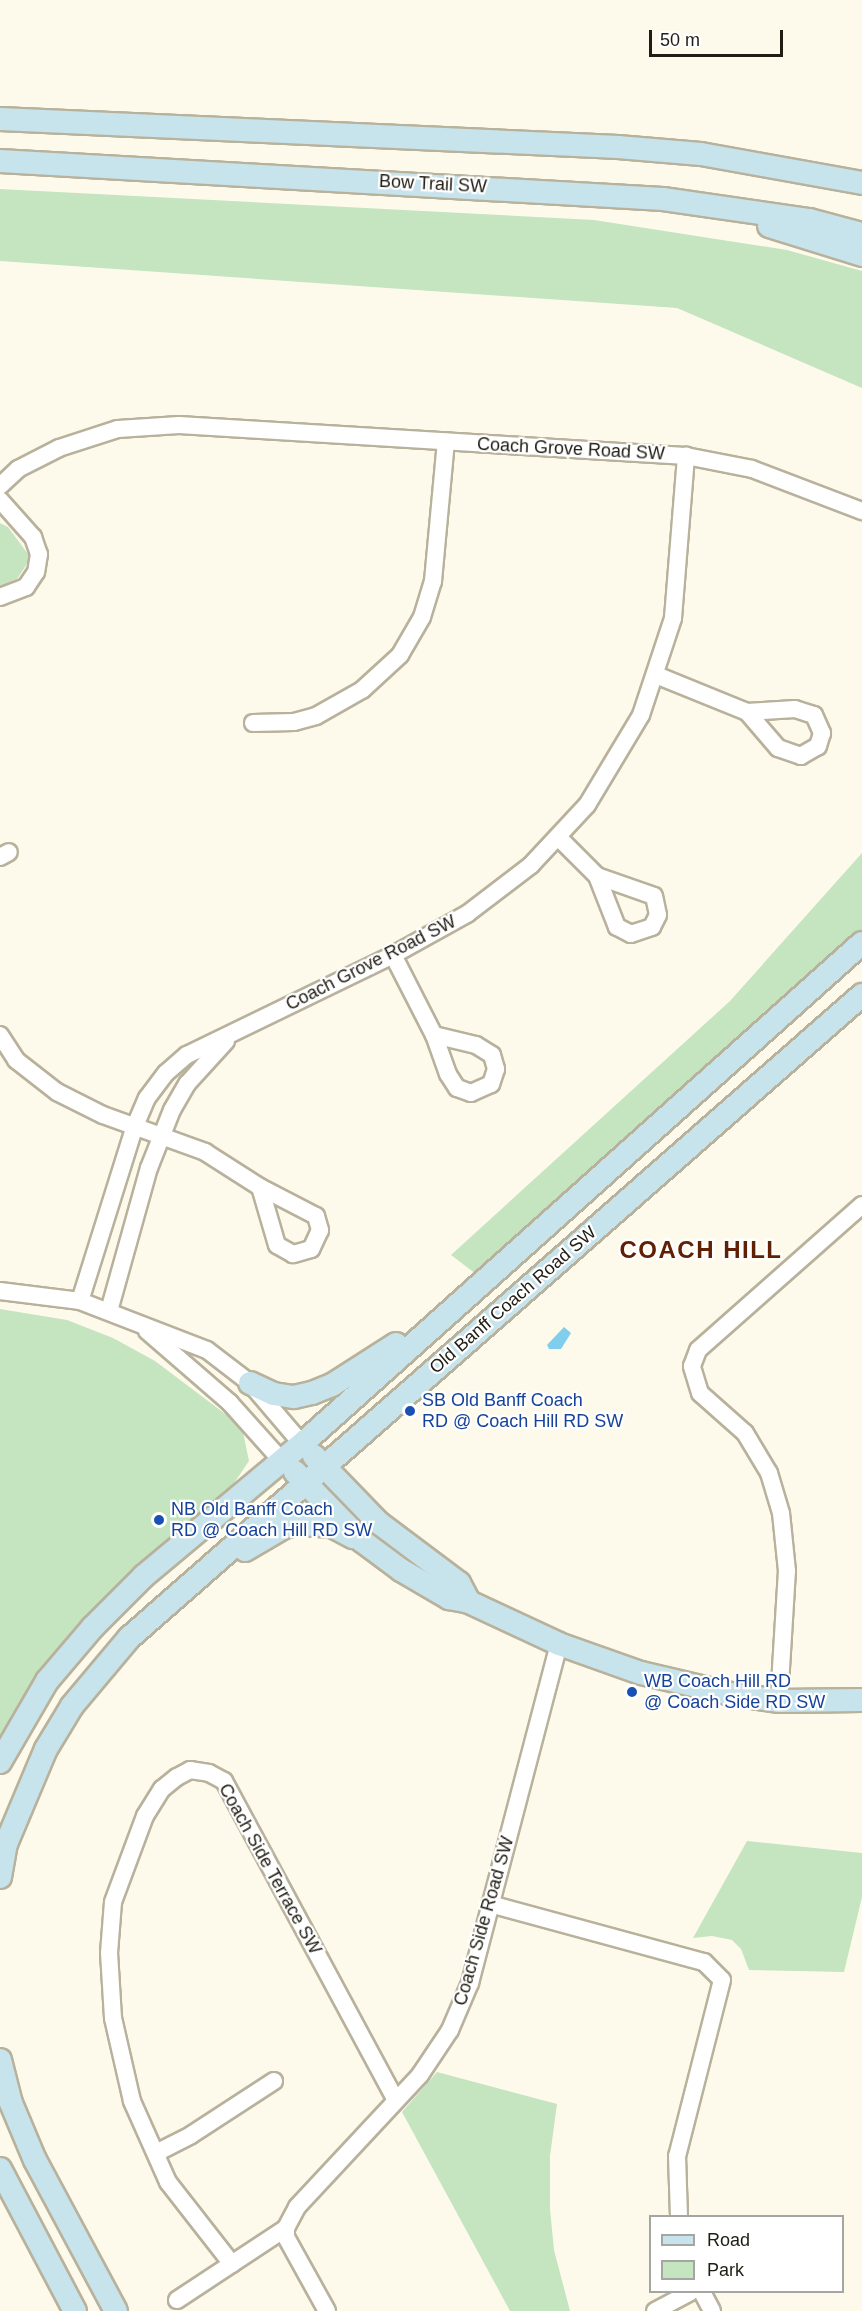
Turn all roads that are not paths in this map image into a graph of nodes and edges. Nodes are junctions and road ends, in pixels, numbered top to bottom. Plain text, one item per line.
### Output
1 (0, 119) edge
2 (0, 161) edge
3 (862, 183) edge
4 (663, 199) junction
5 (862, 234) edge
6 (862, 255) edge
7 (446, 442) junction
8 (686, 456) junction
9 (0, 486) edge
10 (0, 500) edge
11 (862, 511) edge
12 (0, 597) edge
13 (656, 675) junction
14 (747, 712) dead end
15 (253, 723) dead end
16 (558, 837) junction
17 (597, 876) dead end
18 (862, 943) edge
19 (393, 955) junction
20 (862, 995) edge
21 (233, 1033) junction
22 (0, 1035) edge
23 (434, 1035) dead end
24 (135, 1126) junction
25 (161, 1135) junction
26 (260, 1187) dead end
27 (861, 1207) edge
28 (0, 1291) edge
29 (80, 1300) junction
30 (453, 1308) junction
31 (109, 1311) junction
32 (137, 1323) junction
33 (250, 1383) junction
34 (302, 1444) junction
35 (281, 1460) junction
36 (324, 1466) junction
37 (305, 1482) junction
38 (362, 1541) junction
39 (179, 1594) junction
40 (469, 1602) junction
41 (559, 1644) junction
42 (862, 1700) edge
43 (779, 1701) junction
44 (0, 1762) edge
45 (0, 1877) edge
46 (490, 1904) junction
47 (0, 2060) edge
48 (274, 2081) dead end
49 (396, 2100) junction
50 (156, 2153) junction
51 (0, 2169) edge
52 (679, 2215) edge
53 (286, 2228) junction
54 (232, 2264) junction
55 (688, 2293) edge
56 (703, 2293) edge
57 (177, 2300) dead end
58 (75, 2311) edge
59 (116, 2311) edge
60 (327, 2311) edge
61 (655, 2311) edge
62 (712, 2311) edge

1 - 3 main road
2 - 4 main road, Bow Trail SW
4 - 5 main road, Bow Trail SW
4 - 6 main road
7 - 8 street, Coach Grove Road SW
7 - 9 street, Coach Grove Road SW
7 - 15 street
8 - 11 street
8 - 13 street, Coach Grove Road SW
10 - 12 street
13 - 14 street
13 - 16 street, Coach Grove Road SW
16 - 17 street
16 - 19 street, Coach Grove Road SW
18 - 30 main road, Old Banff Coach Road SW
19 - 21 street, Coach Grove Road SW
19 - 23 street
20 - 36 main road, Old Banff Coach Road SW
21 - 24 street, Coach Grove Road SW
21 - 25 street, Coach Grove Road SW
22 - 24 street
24 - 25 street
24 - 29 street, Coach Grove Road SW
25 - 26 street
25 - 31 street, Coach Grove Road SW
27 - 43 street
28 - 29 street
29 - 31 street
30 - 33 main road
30 - 34 main road, Old Banff Coach Road SW
31 - 32 street
32 - 33 street
32 - 35 street
33 - 34 street
34 - 35 main road, Old Banff Coach Road SW
34 - 36 main road
35 - 37 main road
35 - 44 main road, Old Banff Coach Road SW
36 - 37 main road, Old Banff Coach Road SW
36 - 40 main road
37 - 38 main road
37 - 39 main road, Old Banff Coach Road SW
38 - 39 main road
38 - 40 main road
39 - 45 main road, Old Banff Coach Road SW
40 - 41 main road
41 - 43 main road
41 - 46 street, Coach Side Road SW
42 - 43 main road
46 - 49 street, Coach Side Road SW
46 - 52 street
47 - 59 main road
48 - 50 street
49 - 50 street, Coach Side Terrace SW
49 - 53 street, Coach Side Road SW
50 - 54 street, Coach Side Terrace SW
51 - 58 main road
53 - 54 street
53 - 60 street
54 - 57 street
55 - 61 street
56 - 62 street

